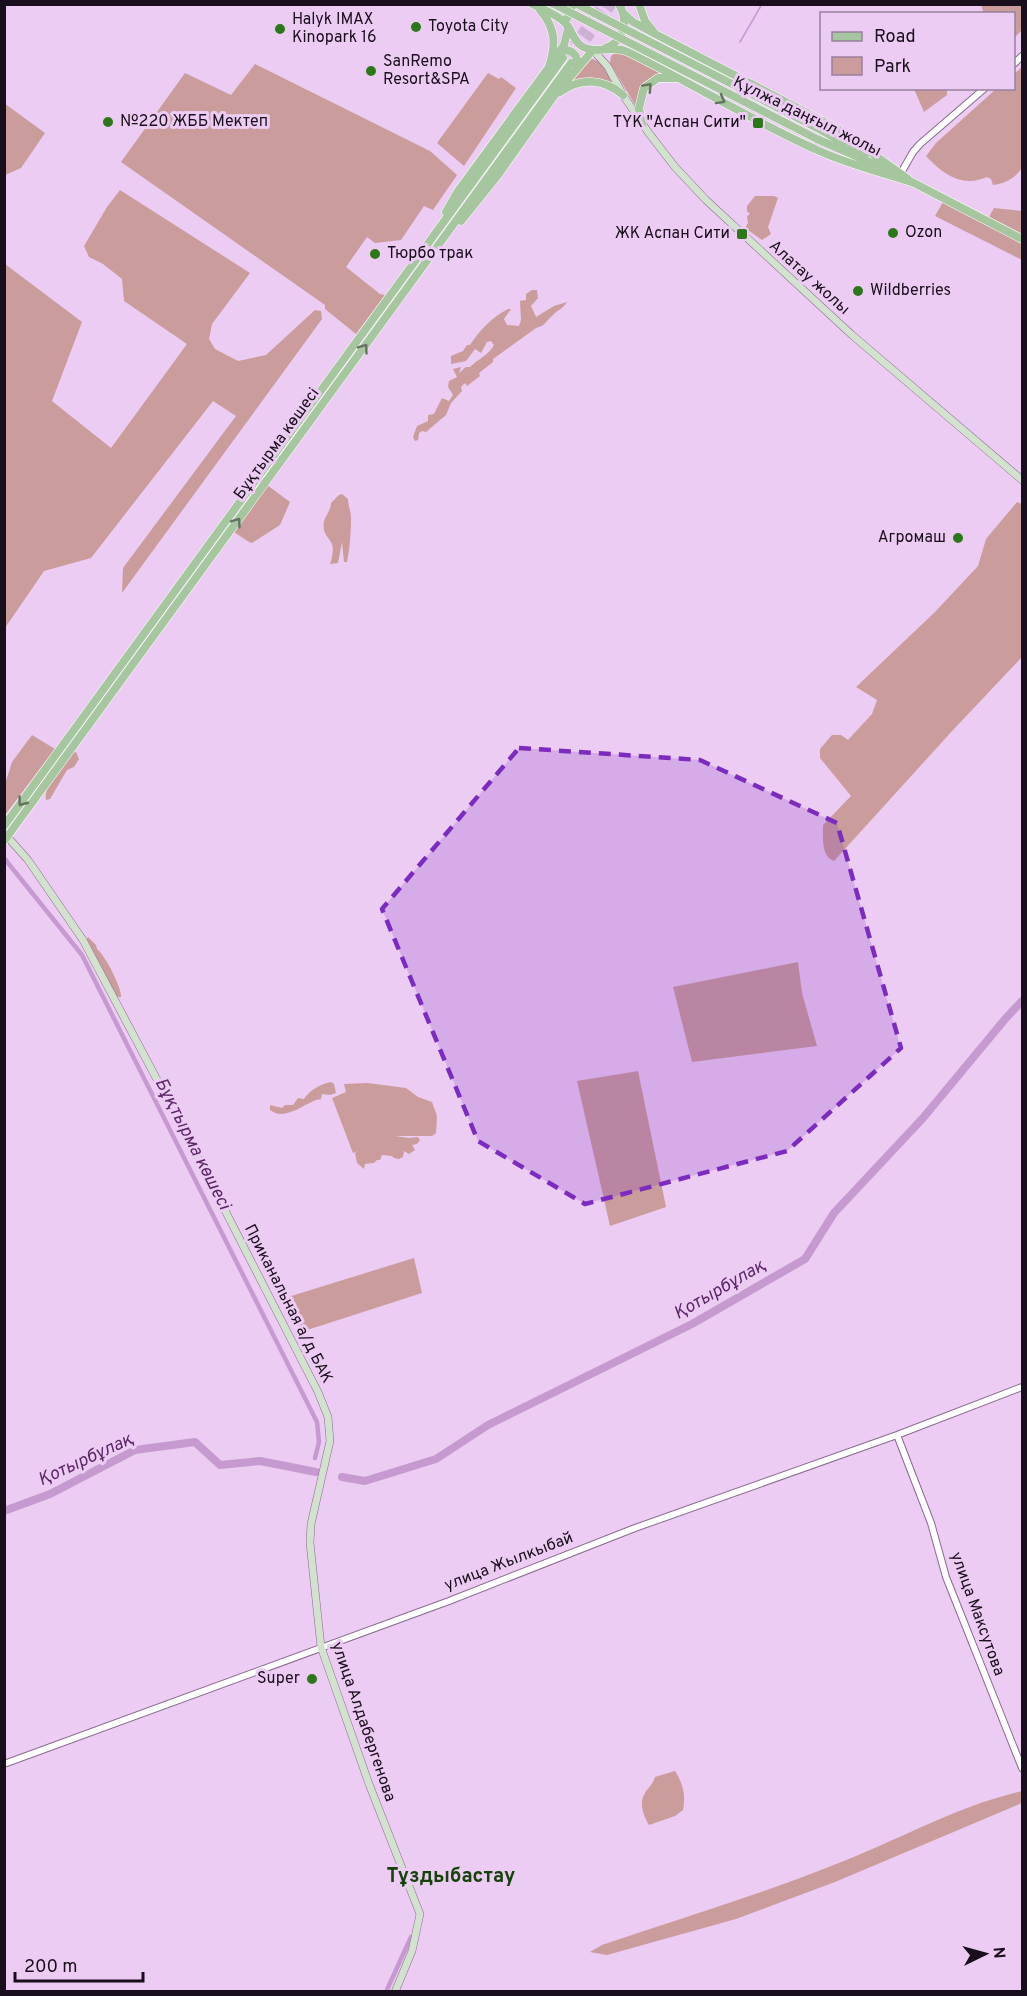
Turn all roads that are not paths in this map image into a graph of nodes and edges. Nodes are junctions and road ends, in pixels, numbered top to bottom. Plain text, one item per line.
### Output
1 (554, 4) edge
2 (575, 4) edge
3 (619, 4) edge
4 (627, 4) edge
5 (639, 4) edge
6 (535, 6) edge
7 (624, 14) junction
8 (568, 28) junction
9 (659, 36) junction
10 (617, 41) junction
11 (611, 49) junction
12 (593, 50) junction
13 (602, 50) junction
14 (567, 61) junction
15 (655, 65) junction
16 (549, 67) junction
17 (608, 67) junction
18 (684, 79) junction
19 (983, 90) edge
20 (554, 96) junction
21 (623, 96) junction
22 (642, 124) junction
23 (891, 172) junction
24 (901, 174) junction
25 (914, 183) junction
26 (1023, 239) edge
27 (431, 240) junction
28 (435, 249) junction
29 (343, 369) junction
30 (1023, 480) edge
31 (65, 751) junction
32 (4, 826) edge
33 (6, 837) edge
34 (1023, 1387) edge
35 (327, 1417) joint
36 (897, 1435) junction
37 (321, 1647) junction
38 (4, 1764) edge
39 (1023, 1767) edge
40 (395, 1992) edge

1 - 23 main road, Құлжа даңғыл жолы, bridge
2 - 8 main road
2 - 23 main road, Құлжа даңғыл жолы, bridge
3 - 7 main road
4 - 7 main road
5 - 9 main road
6 - 8 main road
6 - 16 main road
7 - 9 main road
7 - 10 main road
8 - 12 main road
8 - 14 main road
9 - 15 main road
9 - 24 main road
10 - 11 main road
10 - 13 main road
11 - 13 main road
11 - 15 main road
11 - 17 main road
12 - 13 main road
12 - 14 main road
12 - 17 main road, Алатау жолы
14 - 16 main road
14 - 20 main road
14 - 27 main road, Бұқтырма көшесі
14 - 28 main road, Бұқтырма көшесі
15 - 18 main road
16 - 27 main road
17 - 21 main road, Алатау жолы
22 -> 18 main road
18 -> 25 main road
19 - 24 street
20 - 21 main road
20 - 28 main road
21 - 22 main road, Алатау жолы
22 - 30 main road, Алатау жолы
23 - 25 main road
24 - 25 main road
25 - 26 main road
27 - 29 main road, Бұқтырма көшесі
29 -> 28 main road, Бұқтырма көшесі
29 - 31 main road, Бұқтырма көшесі
31 -> 32 main road, Бұқтырма көшесі
31 - 33 main road, Бұқтырма көшесі
33 - 35 main road, Приканальная а/д БАК
34 - 36 street, улица Жылкыбай
35 - 37 main road, улица Алдабергенова
36 - 37 street, улица Жылкыбай
36 - 39 street, улица Максутова
37 - 38 street, улица Жылкыбай
37 - 40 main road, улица Алдабергенова

